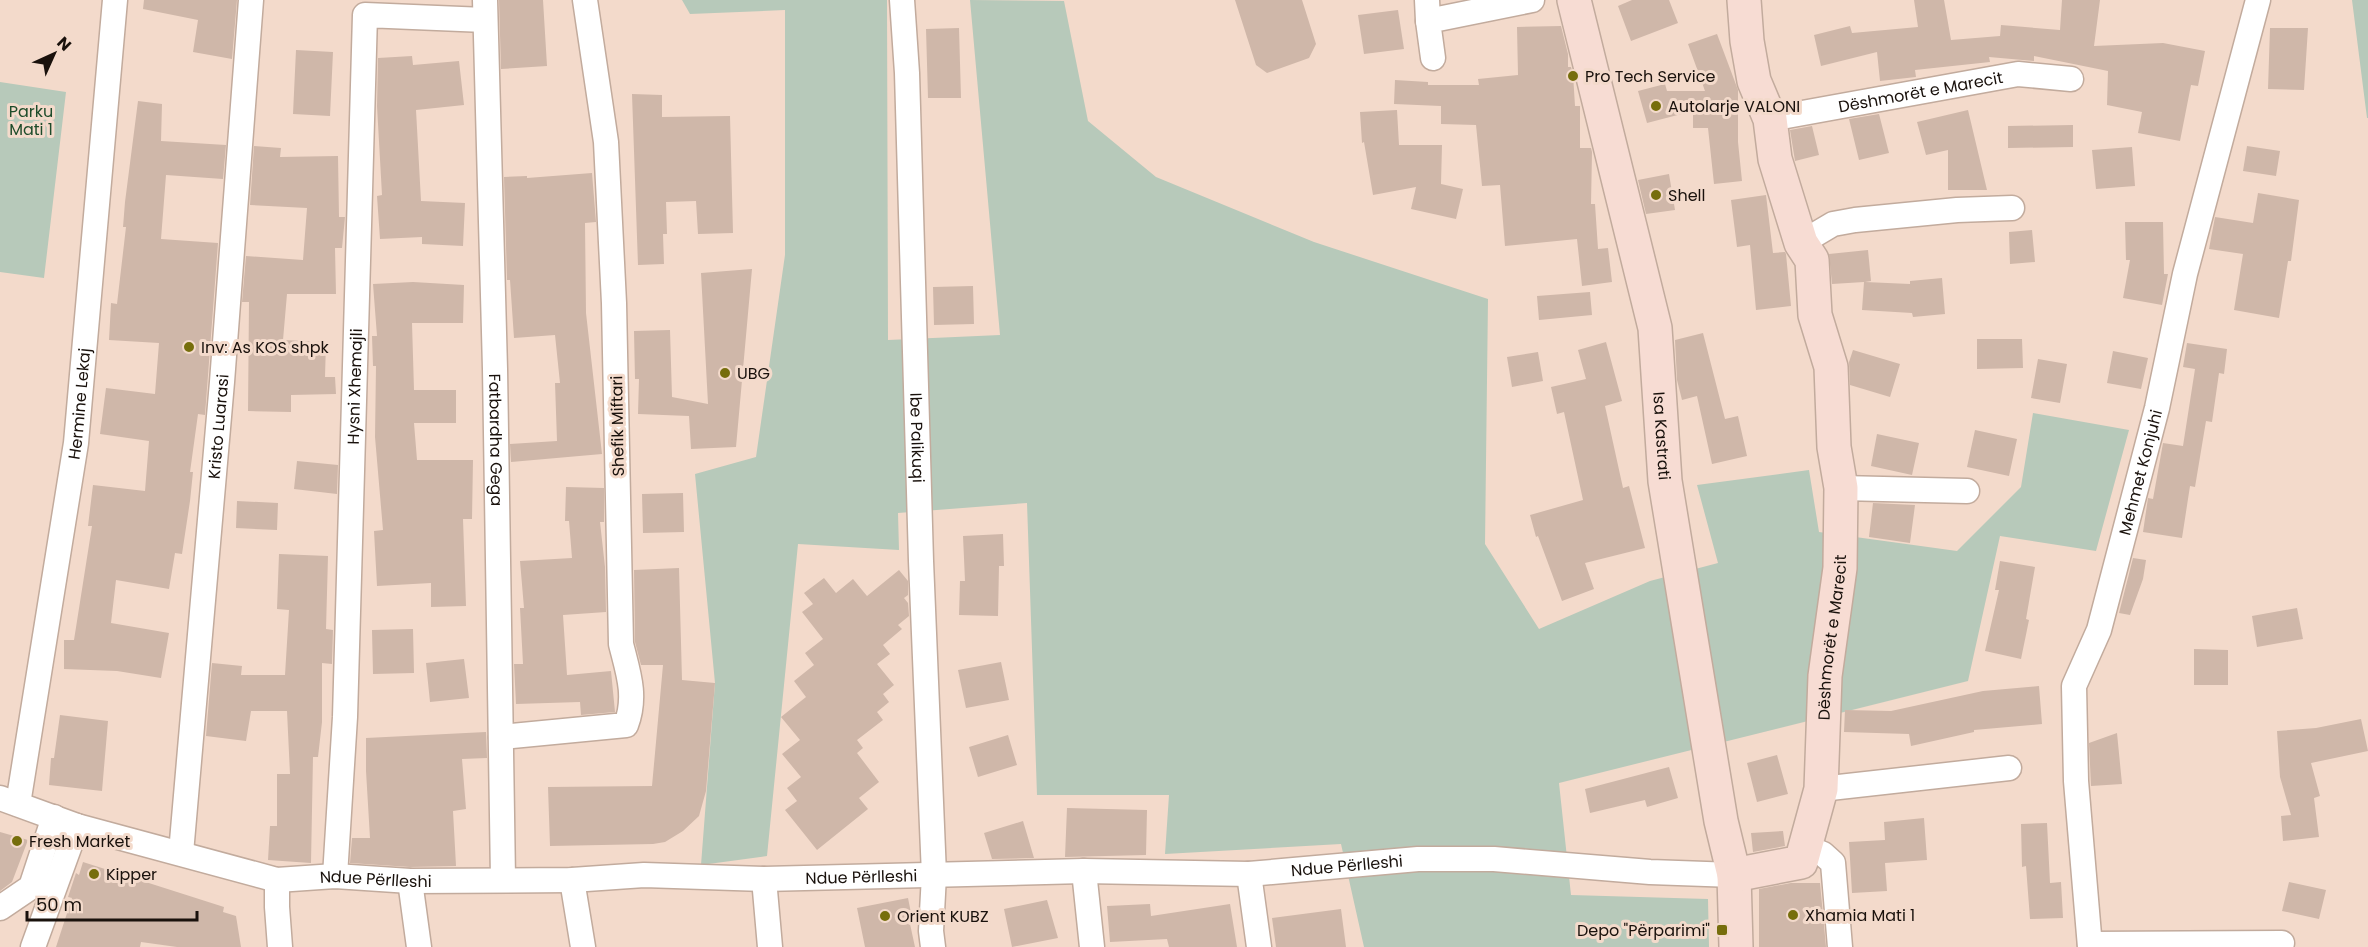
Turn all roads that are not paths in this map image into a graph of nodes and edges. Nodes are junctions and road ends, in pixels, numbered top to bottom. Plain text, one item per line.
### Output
1 (115, 0) edge
2 (251, 0) edge
3 (585, 0) edge
4 (902, 0) edge
5 (1532, 0) edge
6 (1574, 0) edge
7 (1744, 0) edge
8 (2258, 0) edge
9 (485, 10) edge
10 (1428, 11) edge
11 (1433, 58) dead end
12 (2071, 79) dead end
13 (1770, 119) junction
14 (2012, 208) dead end
15 (1801, 243) junction
16 (1841, 488) junction
17 (1967, 490) dead end
18 (501, 737) junction
19 (2009, 768) dead end
20 (1821, 789) junction
21 (9, 801) edge
22 (54, 817) junction
23 (77, 826) junction
24 (181, 854) junction
25 (1801, 862) junction
26 (1084, 871) junction
27 (1249, 874) junction
28 (934, 875) junction
29 (1734, 875) junction
30 (335, 876) junction
31 (503, 879) junction
32 (764, 879) junction
33 (277, 880) junction
34 (572, 880) junction
35 (410, 881) junction
36 (0, 908) edge
37 (2282, 943) dead end
38 (2090, 946) edge
39 (33, 947) edge
40 (280, 947) edge
41 (419, 947) edge
42 (583, 947) edge
43 (770, 947) edge
44 (933, 947) edge
45 (1092, 947) edge
46 (1259, 947) edge
47 (1736, 947) edge
48 (1840, 947) edge

1 - 21 street, Hermine Lekaj
2 - 24 street, Kristo Luarasi
3 - 18 street, Shefik Miftari
4 - 28 street, Ibe Palikuqi
5 - 10 street
6 - 29 street, Isa Kastrati
7 - 13 street, Dëshmorët e Marecit
8 - 38 street, Mehmet Konjuhi
9 - 18 street, Fatbardha Gega
9 - 30 street, Hysni Xhemajli
10 - 11 street
12 - 13 street, Dëshmorët e Marecit
13 - 15 street, Dëshmorët e Marecit
14 - 15 street
15 - 16 street, Dëshmorët e Marecit
16 - 17 street
16 - 20 street, Dëshmorët e Marecit
18 - 31 street, Fatbardha Gega
19 - 20 street
20 - 25 street, Dëshmorët e Marecit
21 - 22 street, Ndue Përlleshi
22 - 23 street, Ndue Përlleshi
22 - 36 street
23 - 24 street, Ndue Përlleshi
23 - 39 street
24 - 33 street, Ndue Përlleshi
25 - 29 street
25 - 48 street
26 - 27 street, Ndue Përlleshi
26 - 28 street, Ndue Përlleshi
26 - 45 street
27 - 29 street, Ndue Përlleshi
27 - 46 street
28 - 32 street, Ndue Përlleshi
28 - 44 street, Ibe Palikuqi
29 - 47 street, Isa Kastrati
30 - 33 street, Ndue Përlleshi
30 - 35 street, Ndue Përlleshi
31 - 34 street, Ndue Përlleshi
31 - 35 street, Ndue Përlleshi
32 - 34 street, Ndue Përlleshi
32 - 43 street
33 - 40 street
34 - 42 street
35 - 41 street
37 - 38 street

